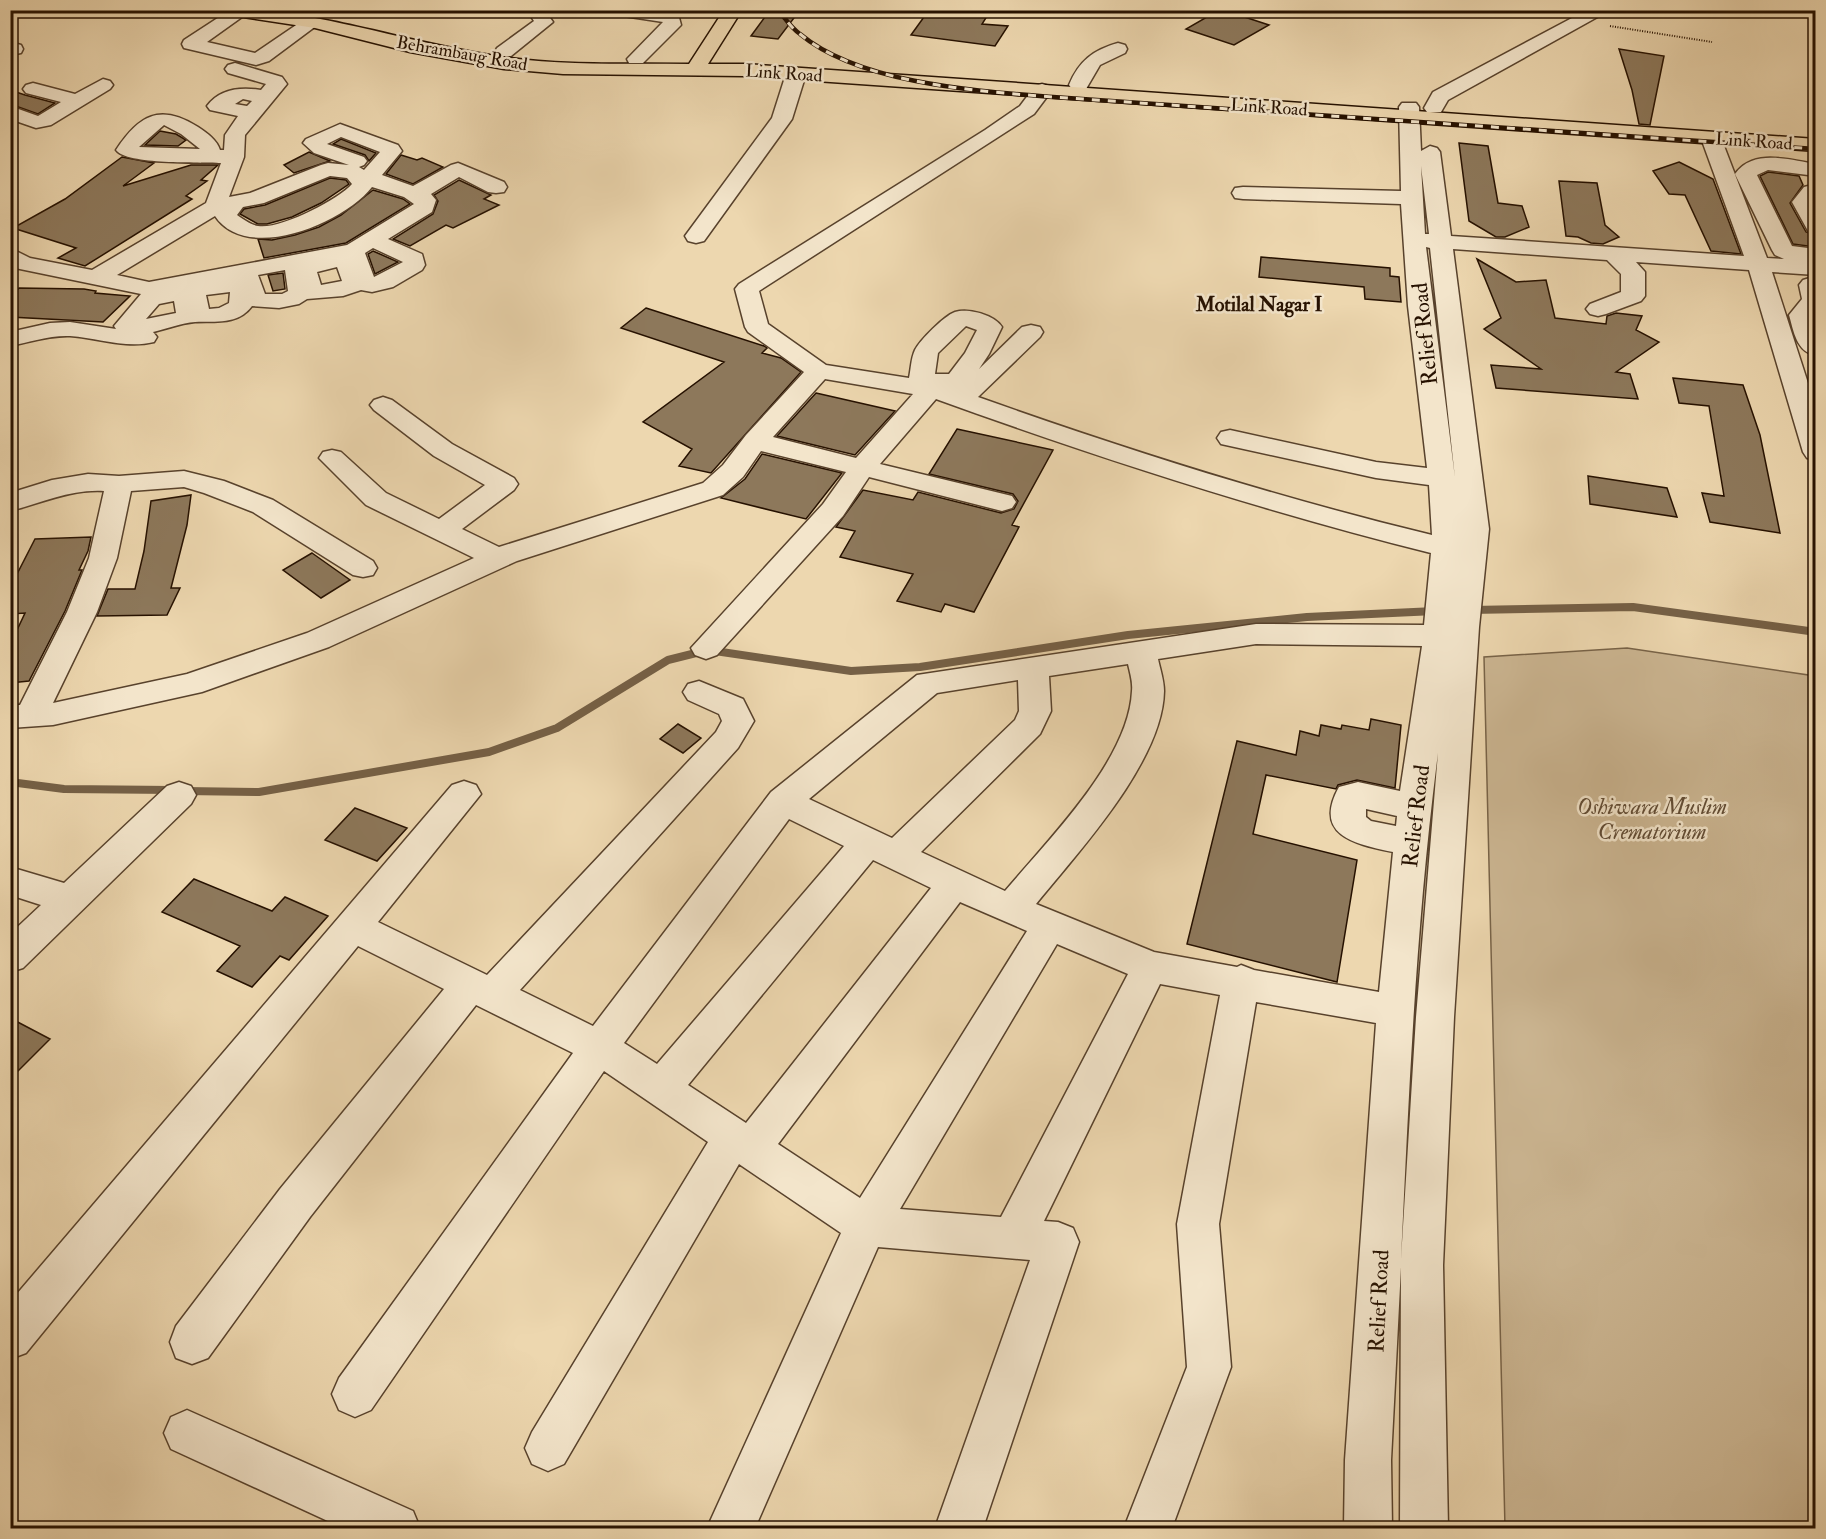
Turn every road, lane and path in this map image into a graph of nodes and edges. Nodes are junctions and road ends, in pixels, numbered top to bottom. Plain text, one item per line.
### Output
1 (734, 10) edge
2 (1601, 10) edge
3 (235, 11) edge
4 (624, 11) edge
5 (306, 17) edge
6 (545, 19) dead end
7 (1579, 22) junction
8 (1712, 42) dead end
9 (1118, 49) dead end
10 (510, 52) junction
11 (703, 57) junction
12 (644, 59) junction
13 (739, 59) junction
14 (235, 69) dead end
15 (796, 74) junction
16 (103, 85) dead end
17 (1079, 85) junction
18 (1042, 90) junction
19 (22, 94) edge
20 (266, 97) junction
21 (79, 101) junction
22 (1421, 111) junction
23 (10, 112) edge
24 (252, 113) junction
25 (1815, 131) edge
26 (1711, 138) junction
27 (1815, 145) edge
28 (209, 156) dead end
29 (234, 157) junction
30 (357, 161) dead end
31 (1815, 170) edge
32 (496, 188) dead end
33 (1815, 190) edge
34 (417, 193) junction
35 (1243, 193) dead end
36 (1412, 198) junction
37 (225, 206) junction
38 (1814, 220) edge
39 (696, 236) dead end
40 (1415, 239) junction
41 (1439, 242) junction
42 (1613, 253) junction
43 (1815, 256) edge
44 (295, 261) junction
45 (1758, 263) junction
46 (15, 265) edge
47 (1815, 268) edge
48 (245, 271) junction
49 (94, 279) junction
50 (1815, 283) edge
51 (1771, 304) junction
52 (1807, 308) junction
53 (1598, 309) dead end
54 (1031, 332) dead end
55 (145, 337) dead end
56 (10, 339) edge
57 (1815, 349) edge
58 (1786, 354) junction
59 (1815, 357) edge
60 (819, 371) junction
61 (957, 388) junction
62 (1806, 389) edge
63 (384, 405) dead end
64 (1230, 438) dead end
65 (755, 441) junction
66 (1815, 453) edge
67 (332, 458) dead end
68 (862, 468) junction
69 (1442, 478) junction
70 (119, 484) junction
71 (1002, 502) dead end
72 (10, 503) edge
73 (441, 531) junction
74 (498, 558) junction
75 (1459, 560) junction
76 (363, 567) dead end
77 (1451, 631) junction
78 (706, 648) dead end
79 (1141, 651) junction
80 (1033, 668) junction
81 (699, 692) dead end
82 (20, 716) edge
83 (464, 794) dead end
84 (179, 795) dead end
85 (783, 801) junction
86 (1414, 807) junction
87 (1411, 843) junction
88 (882, 849) junction
89 (10, 880) edge
90 (1407, 881) junction
91 (955, 884) junction
92 (1445, 889) junction
93 (69, 899) junction
94 (1011, 909) junction
95 (1050, 925) junction
96 (352, 927) junction
97 (10, 957) edge
98 (1150, 967) junction
99 (1241, 981) junction
100 (481, 990) junction
101 (1397, 1011) junction
102 (599, 1047) junction
103 (661, 1088) junction
104 (742, 1143) junction
105 (866, 1226) junction
106 (1013, 1238) junction
107 (10, 1337) edge
108 (192, 1342) dead end
109 (355, 1394) dead end
110 (187, 1433) dead end
111 (548, 1448) dead end
112 (396, 1528) edge
113 (731, 1528) edge
114 (959, 1528) edge
115 (1148, 1528) edge
116 (1368, 1528) edge
117 (1424, 1528) edge

1 - 11 main road
2 - 7 street
3 - 5 main road, Behrambaug Road
3 - 5 street
4 - 12 street
5 - 10 main road, Behrambaug Road
5 - 11 main road, Behrambaug Road
6 - 10 street
7 - 8 path
7 - 22 street
9 - 17 street
10 - 12 main road, Behrambaug Road
11 - 12 main road, Behrambaug Road
11 - 13 main road
13 - 15 main road, Link Road
13 - 17 main road, Link Road
14 - 20 street
15 - 18 main road, Link Road
15 - 39 street
16 - 21 street
17 - 22 main road, Link Road
18 - 22 main road, Link Road
18 - 60 street
19 - 21 street
20 - 24 street
20 - 24 street
21 - 23 street
22 - 25 main road, Link Road
22 - 26 main road, Link Road
22 - 36 street, Relief Road
22 - 41 street, Relief Road
24 - 29 street
26 - 27 main road, Link Road
26 - 45 street
28 - 29 street
29 - 37 street
30 - 34 street
31 - 43 street
32 - 34 street
33 - 38 street
34 - 44 street
35 - 36 street
36 - 40 street, Relief Road
37 - 37 street
37 - 49 street
40 - 41 street
40 - 69 street, Relief Road
41 - 42 street
41 - 75 street, Relief Road
42 - 45 street
42 - 53 street
44 - 48 street
44 - 48 street
45 - 47 street
45 - 51 street
46 - 49 street
48 - 49 street
50 - 52 street
51 - 52 street
51 - 58 street
52 - 57 street
54 - 61 street
55 - 56 street
58 - 59 street
58 - 62 street
60 - 61 street
60 - 65 street
61 - 68 street
61 - 75 street
62 - 66 street
63 - 73 street
64 - 69 street
65 - 68 street
65 - 74 street
67 - 73 street
68 - 71 street
68 - 78 street
69 - 75 street, Relief Road
70 - 72 street
70 - 76 street
70 - 82 street
73 - 74 street
74 - 82 street
75 - 77 street, Relief Road
77 - 79 street
77 - 86 street, Relief Road
77 - 92 street, Relief Road
79 - 80 street
79 - 94 street
80 - 85 street
80 - 88 street
81 - 100 street
83 - 96 street
84 - 93 street
85 - 88 street
85 - 102 street
86 - 87 street, Relief Road
86 - 87 street
87 - 90 street, Relief Road
88 - 91 street
88 - 103 street
89 - 93 street
90 - 92 street
90 - 101 street, Relief Road
91 - 94 street
91 - 104 street
92 - 117 street, Relief Road
93 - 97 street
94 - 95 street
95 - 98 street
95 - 105 street
96 - 100 street
96 - 107 street
98 - 99 street
98 - 106 street
99 - 101 street
99 - 115 street
100 - 102 street
100 - 108 street
101 - 116 street, Relief Road
102 - 103 street
102 - 109 street
103 - 104 street
104 - 105 street
104 - 111 street
105 - 106 street
105 - 113 street
106 - 114 street
110 - 112 street

